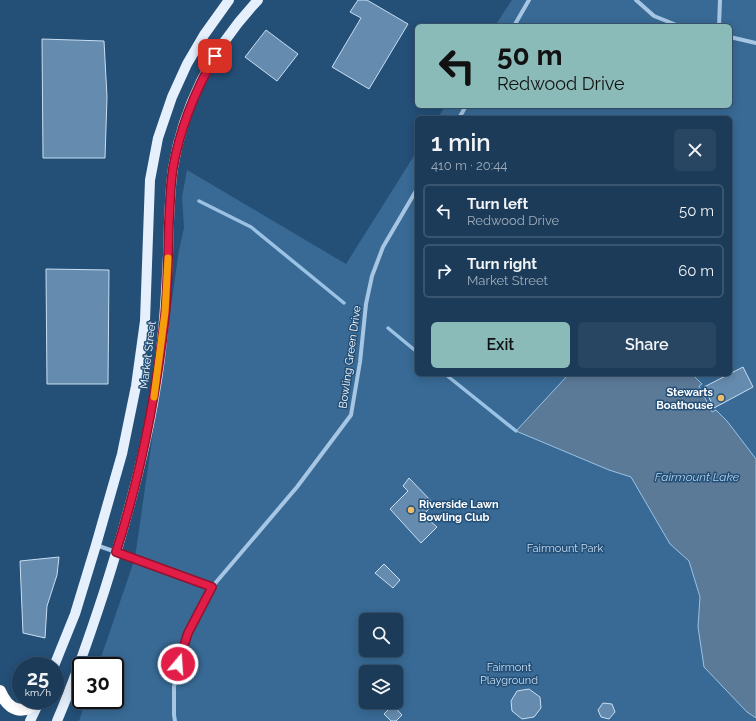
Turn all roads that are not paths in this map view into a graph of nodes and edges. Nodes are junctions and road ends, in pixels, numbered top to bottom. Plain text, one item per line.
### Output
1 (229, 0) edge
2 (258, 0) edge
3 (529, 0) edge
4 (636, 0) edge
5 (720, 0) edge
6 (515, 24) edge
7 (674, 24) edge
8 (719, 24) edge
9 (732, 37) edge
10 (756, 43) edge
11 (415, 192) edge
12 (96, 546) junction
13 (116, 552) junction
14 (212, 587) junction
15 (58, 657) edge
16 (0, 691) edge
17 (12, 707) edge
18 (16, 709) edge
19 (28, 709) edge
20 (35, 709) edge
21 (30, 721) edge
22 (57, 721) edge
23 (175, 721) edge

1 - 12 main road, Market Street
2 - 13 main road, Market Street
3 - 6 street
4 - 7 street
5 - 8 street
9 - 10 street
11 - 14 street, Bowling Green Drive
12 - 13 street
12 - 15 main road, Market Street
13 - 14 street
13 - 22 main road, Market Street
14 - 23 street, Bowling Green Drive
16 - 17 highway
18 - 19 highway
20 - 21 main road

